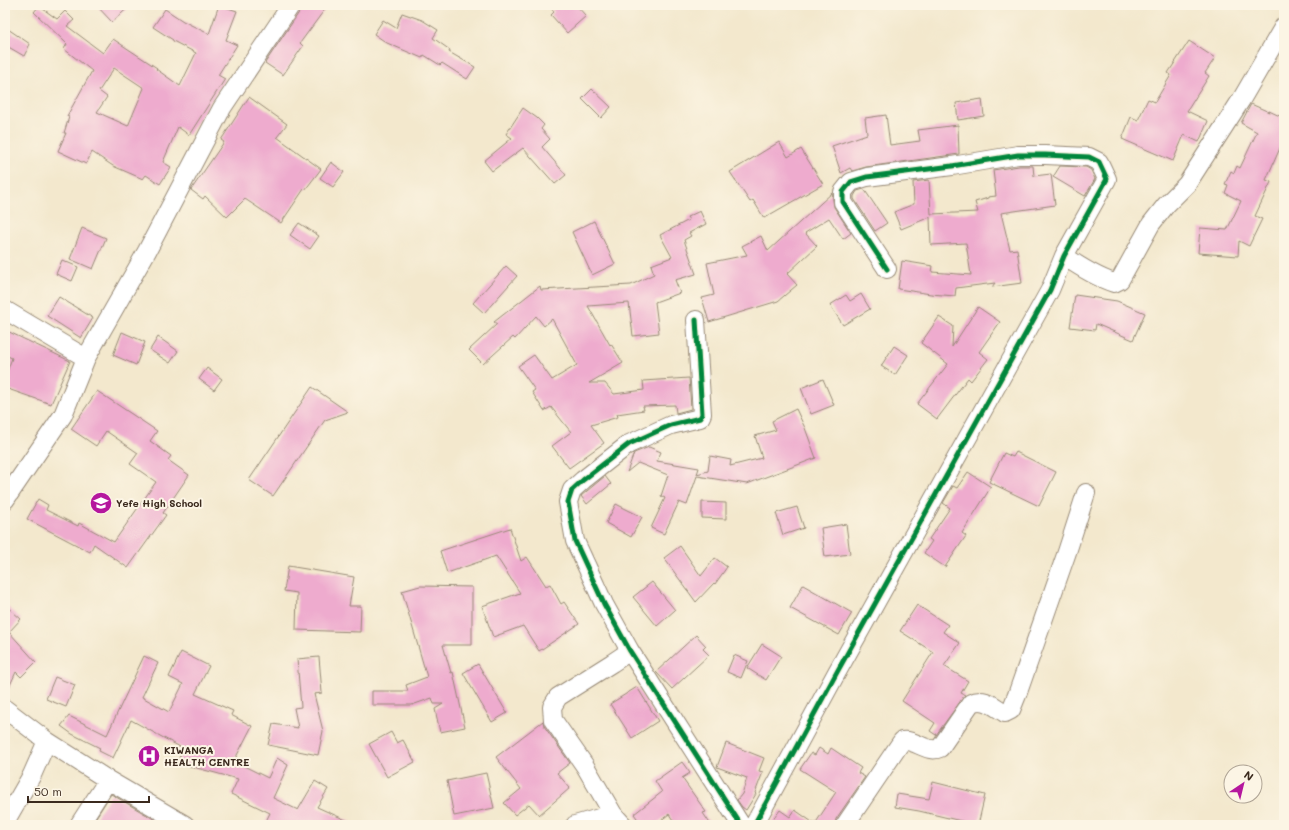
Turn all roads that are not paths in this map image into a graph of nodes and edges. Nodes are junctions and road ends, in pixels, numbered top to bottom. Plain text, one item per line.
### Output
1 (291, 5) edge
2 (1284, 26) edge
3 (1064, 256) junction
4 (887, 269) dead end
5 (5, 310) edge
6 (696, 320) dead end
7 (86, 358) junction
8 (1086, 493) dead end
9 (5, 500) edge
10 (630, 651) junction
11 (5, 709) edge
12 (47, 741) junction
13 (108, 780) junction
14 (618, 819) edge
15 (5, 822) edge
16 (79, 825) edge
17 (185, 825) edge
18 (575, 825) edge
19 (741, 825) edge
20 (754, 825) edge
21 (844, 825) edge

1 - 7 street
2 - 3 street
3 - 4 street
3 - 20 street
5 - 7 street
6 - 10 street
7 - 9 street
8 - 21 street
10 - 14 street
10 - 19 street
11 - 12 street
12 - 13 street
12 - 15 street
13 - 16 street
13 - 17 street
14 - 18 street

